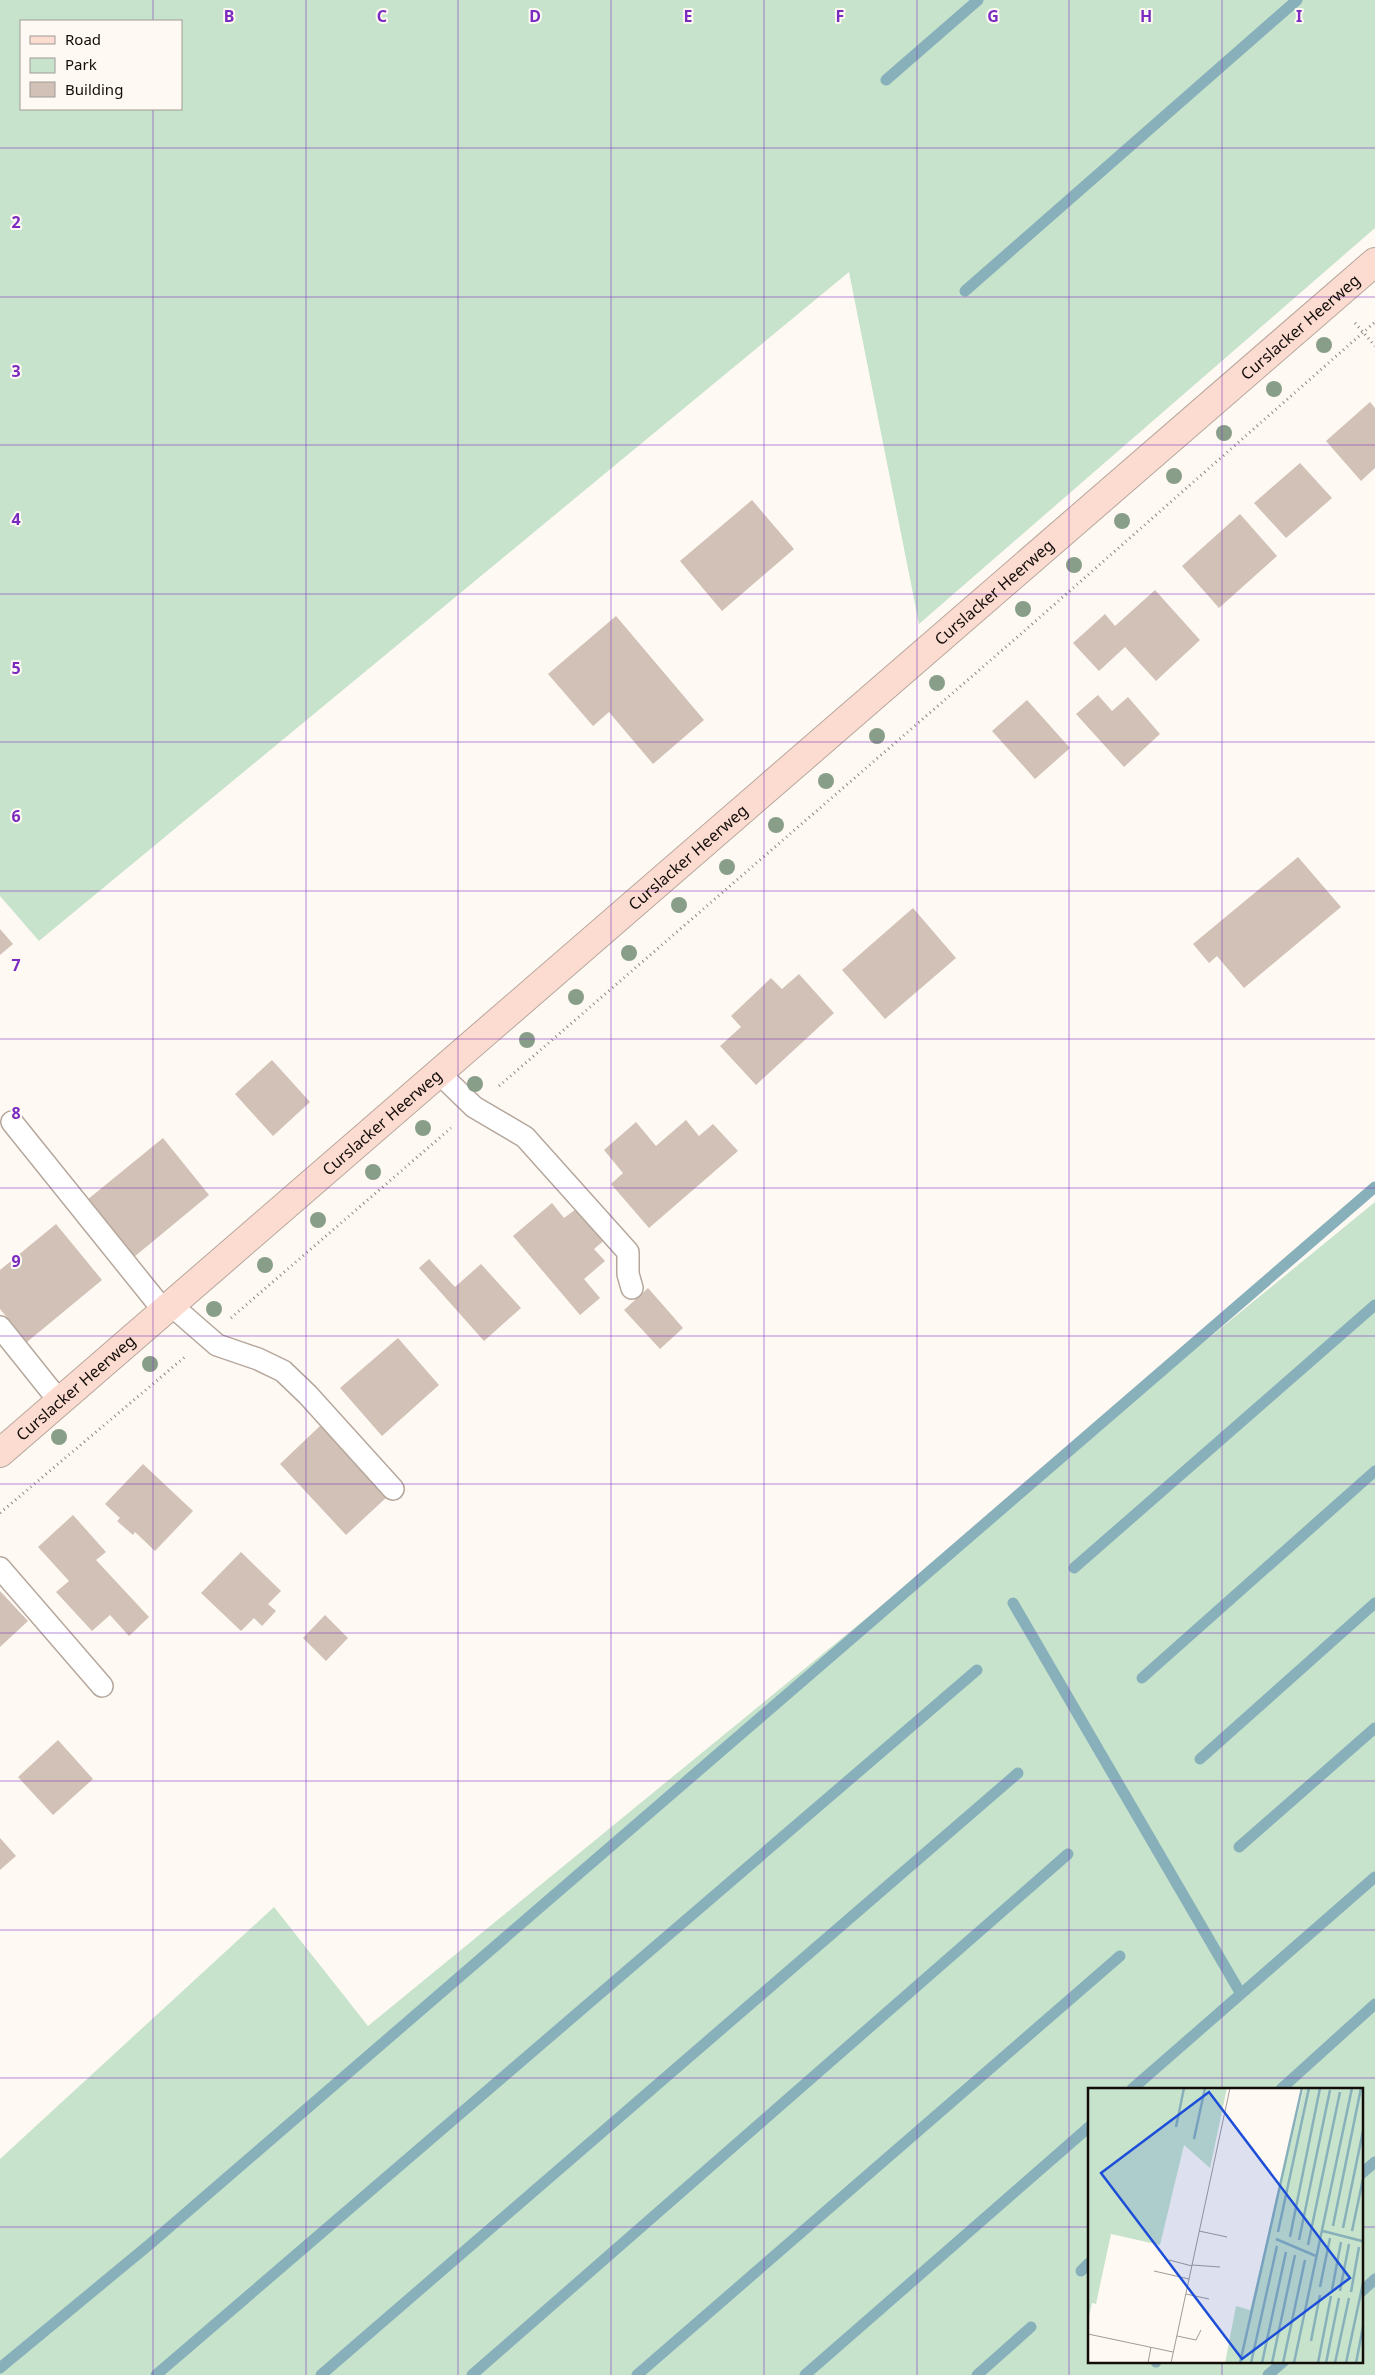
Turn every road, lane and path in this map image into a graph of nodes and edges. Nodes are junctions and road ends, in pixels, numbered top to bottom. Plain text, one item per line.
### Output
1 (1375, 262) edge
2 (1375, 322) edge
3 (440, 1073) junction
4 (474, 1107) junction
5 (12, 1122) dead end
6 (632, 1288) dead end
7 (168, 1308) junction
8 (0, 1327) edge
9 (208, 1338) junction
10 (60, 1402) junction
11 (0, 1453) edge
12 (393, 1489) dead end
13 (0, 1513) edge
14 (0, 1568) edge
15 (102, 1686) dead end

1 - 3 main road, Curslacker Heerweg
2 - 4 path
3 - 4 lane
3 - 7 main road, Curslacker Heerweg
4 - 6 lane
4 - 9 path
5 - 7 lane
7 - 9 lane
7 - 10 main road, Curslacker Heerweg
8 - 10 lane
9 - 12 lane
9 - 13 path
10 - 11 main road, Curslacker Heerweg
14 - 15 lane

